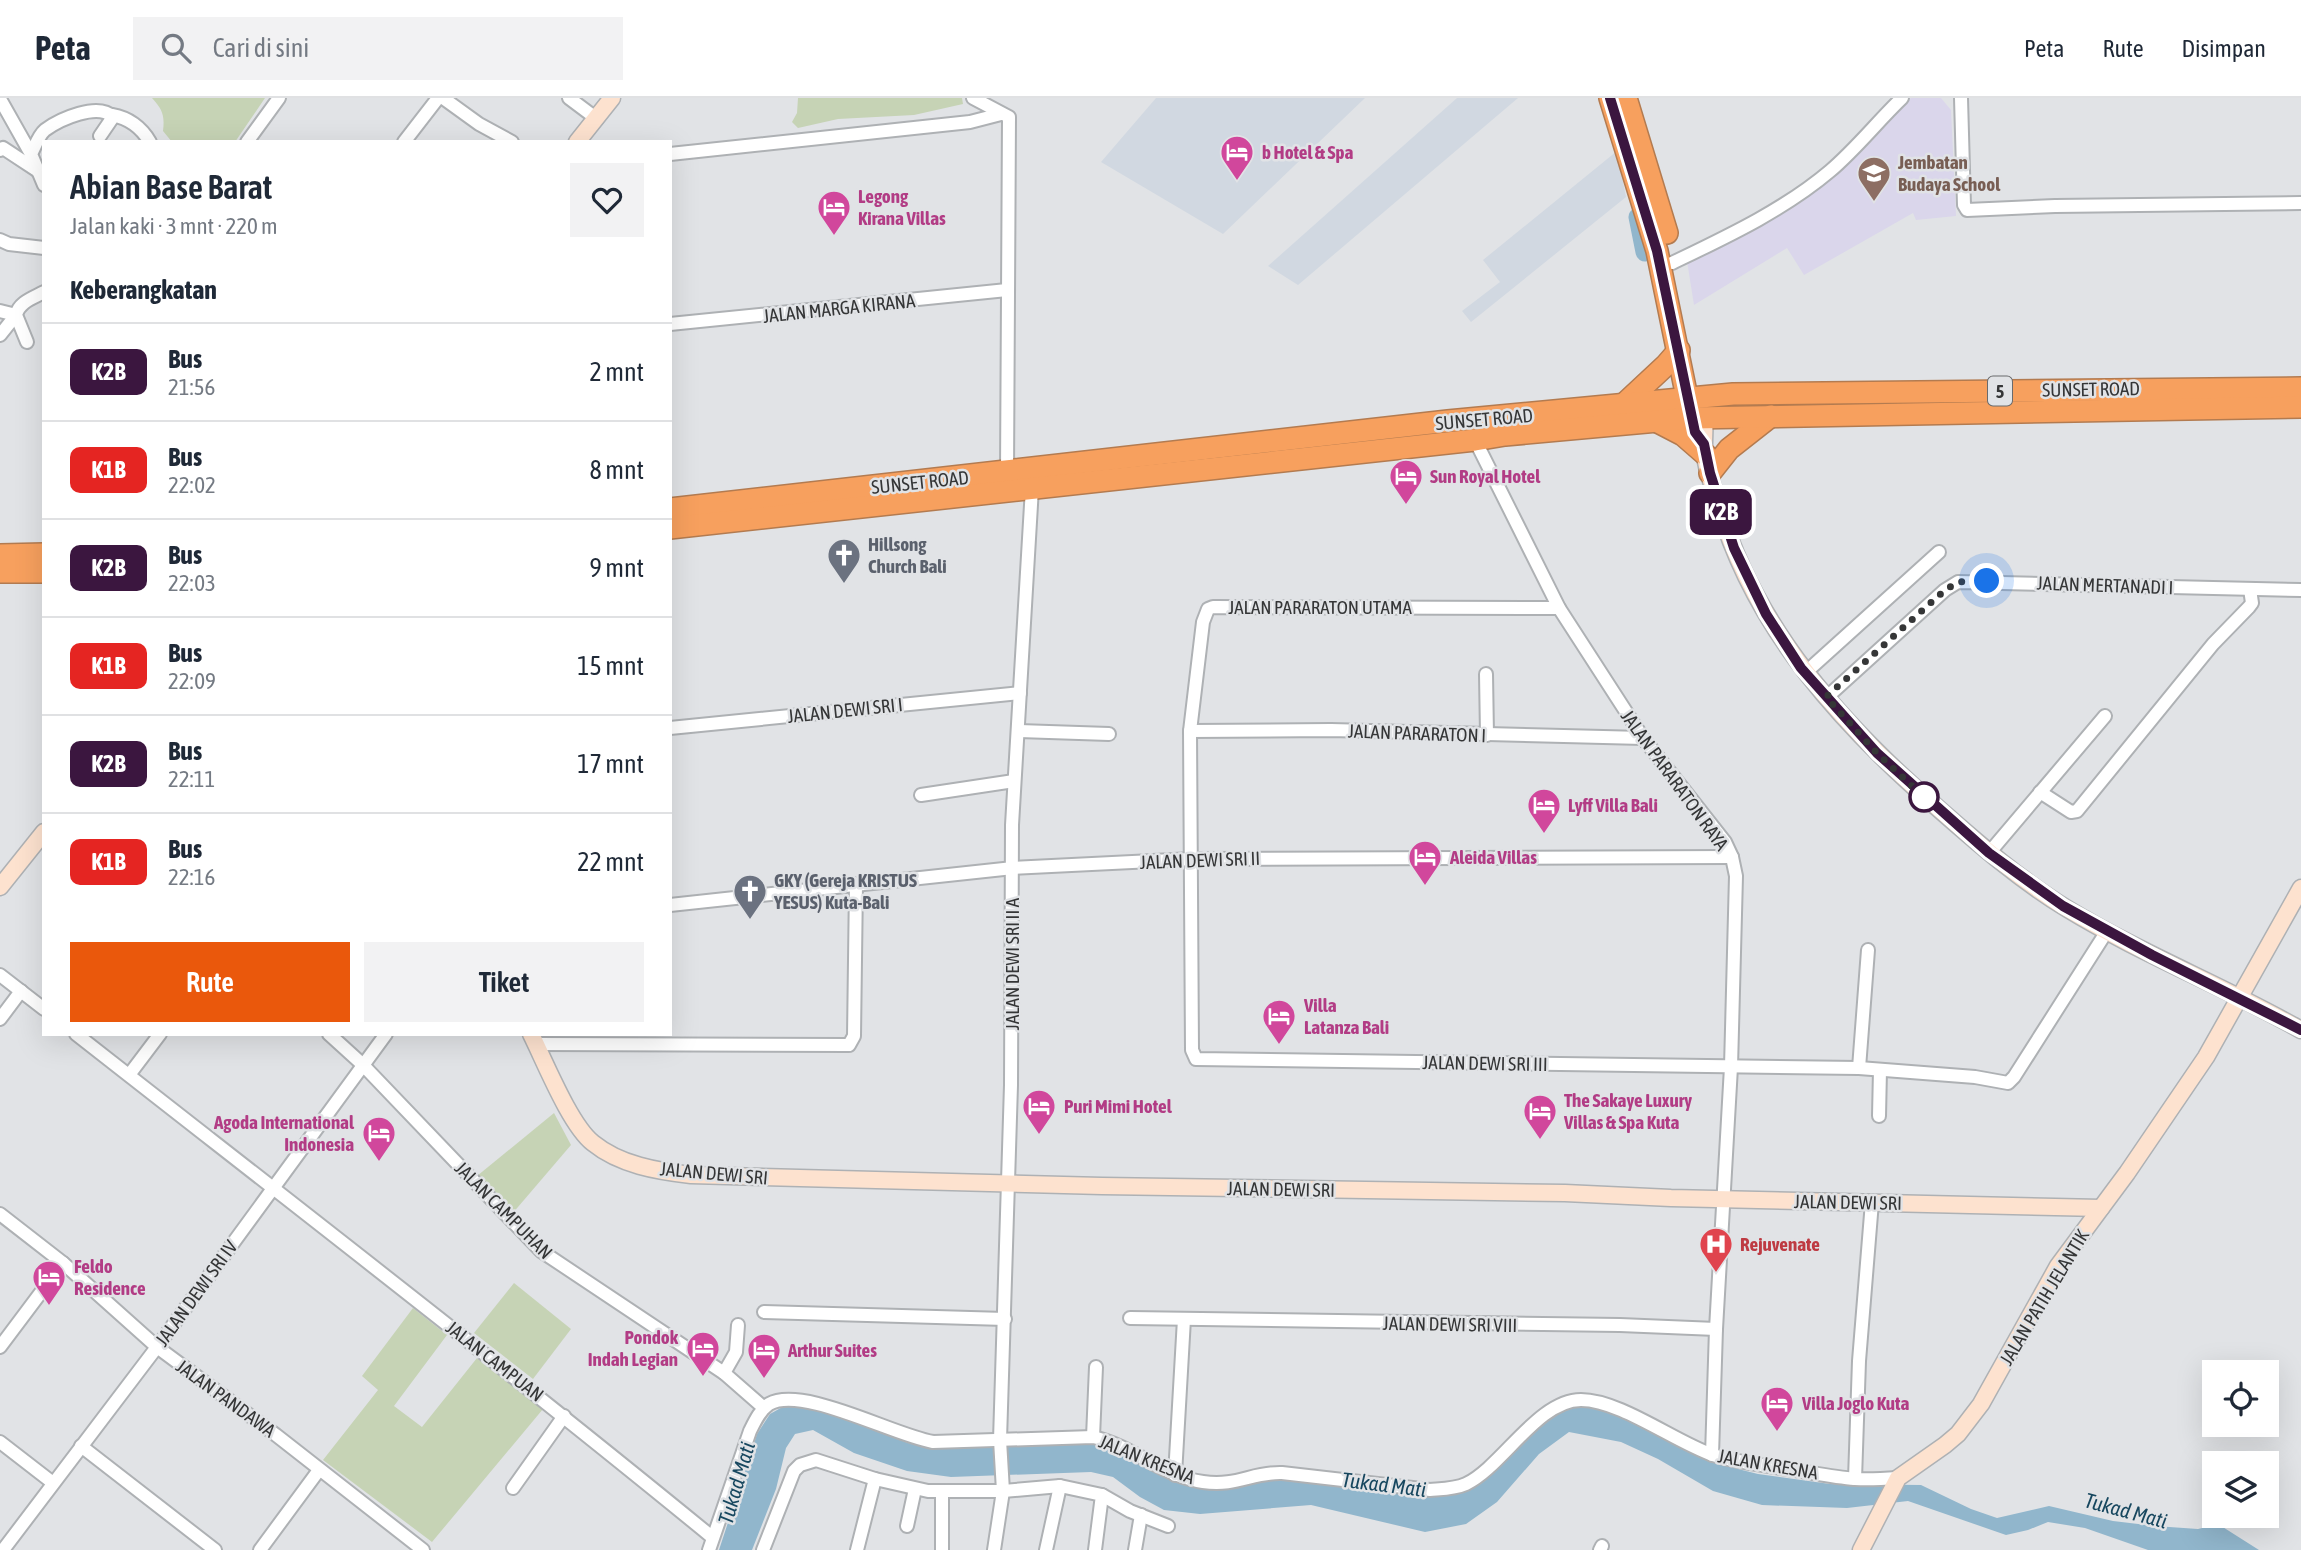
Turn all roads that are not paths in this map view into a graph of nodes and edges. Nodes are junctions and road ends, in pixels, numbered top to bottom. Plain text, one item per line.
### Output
1 (279, 98) edge
2 (441, 98) edge
3 (569, 98) edge
4 (612, 98) edge
5 (973, 98) edge
6 (1610, 98) edge
7 (1626, 98) edge
8 (1902, 98) edge
9 (1961, 98) edge
10 (0, 99) edge
11 (1001, 114) junction
12 (112, 115) junction
13 (597, 119) junction
14 (100, 136) dead end
15 (149, 140) edge
16 (248, 140) edge
17 (406, 140) edge
18 (509, 140) edge
19 (579, 140) edge
20 (0, 150) edge
21 (30, 154) junction
22 (672, 154) edge
23 (38, 171) junction
24 (42, 181) edge
25 (2301, 203) edge
26 (0, 240) edge
27 (42, 248) edge
28 (1672, 264) junction
29 (1007, 290) junction
30 (42, 293) edge
31 (0, 311) edge
32 (16, 316) junction
33 (672, 324) edge
34 (0, 335) edge
35 (27, 342) dead end
36 (1679, 350) junction
37 (2301, 388) edge
38 (2056, 400) junction
39 (1622, 406) junction
40 (2301, 407) edge
41 (1696, 408) junction
42 (1771, 416) junction
43 (1656, 421) junction
44 (1475, 440) junction
45 (1706, 457) junction
46 (1007, 473) junction
47 (1032, 488) junction
48 (672, 509) edge
49 (672, 528) edge
50 (1939, 552) dead end
51 (42, 554) edge
52 (0, 555) edge
53 (0, 572) edge
54 (42, 572) edge
55 (2250, 589) junction
56 (2301, 590) edge
57 (1559, 608) junction
58 (1805, 673) junction
59 (1486, 674) dead end
60 (1020, 693) junction
61 (1826, 697) junction
62 (2105, 716) dead end
63 (672, 727) edge
64 (1019, 731) junction
65 (1190, 732) junction
66 (1109, 734) dead end
67 (1487, 735) junction
68 (1643, 738) junction
69 (1014, 781) junction
70 (2040, 792) junction
71 (920, 795) dead end
72 (42, 834) edge
73 (1989, 853) junction
74 (1732, 857) junction
75 (1193, 859) junction
76 (1013, 868) junction
77 (856, 884) junction
78 (0, 887) edge
79 (2301, 888) edge
80 (672, 905) edge
81 (2107, 931) junction
82 (1868, 950) dead end
83 (0, 975) edge
84 (21, 991) junction
85 (2239, 997) junction
86 (42, 1007) edge
87 (0, 1019) edge
88 (2301, 1030) edge
89 (79, 1036) edge
90 (159, 1036) edge
91 (331, 1036) edge
92 (384, 1036) edge
93 (533, 1039) edge
94 (362, 1064) junction
95 (1731, 1067) junction
96 (1859, 1068) junction
97 (1880, 1070) junction
98 (129, 1076) junction
99 (1879, 1116) dead end
100 (1009, 1183) junction
101 (275, 1189) junction
102 (1723, 1199) junction
103 (1872, 1202) junction
104 (0, 1214) edge
105 (2086, 1216) junction
106 (62, 1263) junction
107 (764, 1312) dead end
108 (1130, 1318) dead end
109 (1005, 1319) junction
110 (1184, 1319) junction
111 (738, 1325) dead end
112 (1716, 1329) junction
113 (0, 1347) edge
114 (157, 1347) junction
115 (1096, 1367) dead end
116 (724, 1373) junction
117 (764, 1408) junction
118 (564, 1416) junction
119 (1093, 1437) junction
120 (0, 1442) edge
121 (1000, 1442) junction
122 (81, 1446) junction
123 (1712, 1455) junction
124 (319, 1469) junction
125 (1175, 1475) junction
126 (875, 1479) junction
127 (1855, 1479) junction
128 (1896, 1481) junction
129 (53, 1483) junction
130 (1060, 1486) junction
131 (513, 1488) dead end
132 (915, 1489) junction
133 (1003, 1489) junction
134 (942, 1493) junction
135 (1102, 1494) junction
136 (1141, 1515) junction
137 (1168, 1525) dead end
138 (907, 1526) dead end
139 (710, 1544) edge
140 (3, 1550) edge
141 (215, 1550) edge
142 (260, 1550) edge
143 (423, 1550) edge
144 (763, 1550) edge
145 (857, 1550) edge
146 (942, 1550) edge
147 (994, 1550) edge
148 (1046, 1550) edge
149 (1095, 1550) edge
150 (1135, 1550) edge
151 (1861, 1550) edge

1 - 16 street
2 - 17 street
2 - 18 street
3 - 13 street
4 - 13 street
5 - 11 street
6 - 36 highway
7 - 28 highway
8 - 28 street
9 - 25 street
10 - 21 street
11 - 22 street
11 - 29 street
12 - 14 street
12 - 15 street
12 - 21 street
13 - 19 street
20 - 23 street
21 - 23 street
23 - 24 street
26 - 27 street
28 - 41 highway
29 - 33 street, JALAN MARGA KIRANA
29 - 46 street
30 - 32 street
31 - 32 street
32 - 34 street
32 - 35 street
36 - 39 highway
36 - 41 highway
37 - 38 highway, SUNSET ROAD / 5
38 - 40 highway, SUNSET ROAD / 5
38 - 41 highway, SUNSET ROAD / 5
38 - 42 highway, SUNSET ROAD / 5
39 - 41 highway, SUNSET ROAD
39 - 46 highway, SUNSET ROAD
41 - 42 highway, SUNSET ROAD / 5
41 - 43 highway, SUNSET ROAD
41 - 45 street
42 - 45 highway
43 - 44 highway, SUNSET ROAD
43 - 45 highway
44 - 47 highway, SUNSET ROAD
44 - 57 street, JALAN PARARATON RAYA
45 - 58 street
46 - 48 highway, SUNSET ROAD
47 - 49 highway, SUNSET ROAD
47 - 60 street, JALAN DEWI SRI II A
50 - 58 street
51 - 52 highway
53 - 54 highway
55 - 56 street, JALAN MERTANADI I
55 - 61 street, JALAN MERTANADI I
55 - 70 street
57 - 65 street, JALAN PARARATON UTAMA
57 - 68 street, JALAN PARARATON RAYA
58 - 61 street
59 - 67 street
60 - 63 street, JALAN DEWI SRI I
60 - 64 street, JALAN DEWI SRI II A
61 - 73 street
62 - 70 street
64 - 66 street
64 - 69 street, JALAN DEWI SRI II A
65 - 67 street, JALAN PARARATON I
65 - 75 street, JALAN PARARATON UTAMA
67 - 68 street, JALAN PARARATON I
68 - 74 street, JALAN PARARATON RAYA
69 - 71 street
69 - 76 street, JALAN DEWI SRI II A
70 - 73 street
72 - 78 street
73 - 81 street
74 - 75 street, JALAN DEWI SRI II
74 - 95 street, JALAN PARARATON RAYA
75 - 76 street, JALAN DEWI SRI II
75 - 95 street, JALAN DEWI SRI III
76 - 77 street, JALAN DEWI SRI II
76 - 100 street, JALAN DEWI SRI II A
77 - 80 street, JALAN DEWI SRI II
77 - 93 street
79 - 85 street, JALAN PATIH JELANTIK
81 - 85 street
81 - 97 street, JALAN DEWI SRI III
82 - 96 street
83 - 84 street
84 - 86 street
84 - 87 street
85 - 88 street
85 - 105 street, JALAN PATIH JELANTIK
89 - 98 street, JALAN CAMPUAN
90 - 98 street
91 - 94 street, JALAN CAMPUHAN
92 - 94 street, JALAN DEWI SRI IV
93 - 100 street, JALAN DEWI SRI
94 - 101 street, JALAN DEWI SRI IV
94 - 116 street, JALAN CAMPUHAN
95 - 96 street, JALAN DEWI SRI III
95 - 102 street, JALAN PARARATON RAYA
96 - 97 street, JALAN DEWI SRI III
97 - 99 street
98 - 101 street, JALAN CAMPUAN
100 - 102 street, JALAN DEWI SRI
100 - 109 street, JALAN DEWI SRI II A
101 - 114 street, JALAN DEWI SRI IV
101 - 118 street, JALAN CAMPUAN
102 - 103 street, JALAN DEWI SRI
102 - 112 street, JALAN PARARATON RAYA
103 - 105 street, JALAN DEWI SRI
103 - 127 street
104 - 106 street, JALAN PANDAWA
105 - 128 street, JALAN PATIH JELANTIK
106 - 113 street
106 - 114 street, JALAN PANDAWA
107 - 109 street
108 - 110 street, JALAN DEWI SRI VIII
109 - 121 street, JALAN DEWI SRI II A
110 - 112 street, JALAN DEWI SRI VIII
110 - 125 street
111 - 116 street
112 - 123 street, JALAN PARARATON RAYA
114 - 122 street, JALAN DEWI SRI IV
114 - 124 street, JALAN PANDAWA
115 - 119 street
116 - 117 street, JALAN CAMPUHAN
117 - 121 street, JALAN KRESNA
117 - 139 street
118 - 131 street
118 - 139 street, JALAN CAMPUAN
119 - 121 street, JALAN KRESNA
119 - 125 street, JALAN KRESNA
120 - 129 street
121 - 133 street, JALAN DEWI SRI II A
122 - 129 street, JALAN DEWI SRI IV
122 - 141 street
123 - 125 street, JALAN KRESNA
123 - 127 street, JALAN KRESNA
124 - 142 street
124 - 143 street, JALAN PANDAWA
126 - 132 street
126 - 144 street
126 - 145 street
127 - 128 street, JALAN KRESNA
128 - 151 street, JALAN PATIH JELANTIK
129 - 140 street, JALAN DEWI SRI IV
130 - 133 street
130 - 135 street
130 - 148 street
132 - 134 street
132 - 138 street
133 - 134 street
133 - 147 street, JALAN DEWI SRI II A
134 - 146 street
135 - 136 street
135 - 149 street
136 - 137 street
136 - 150 street

